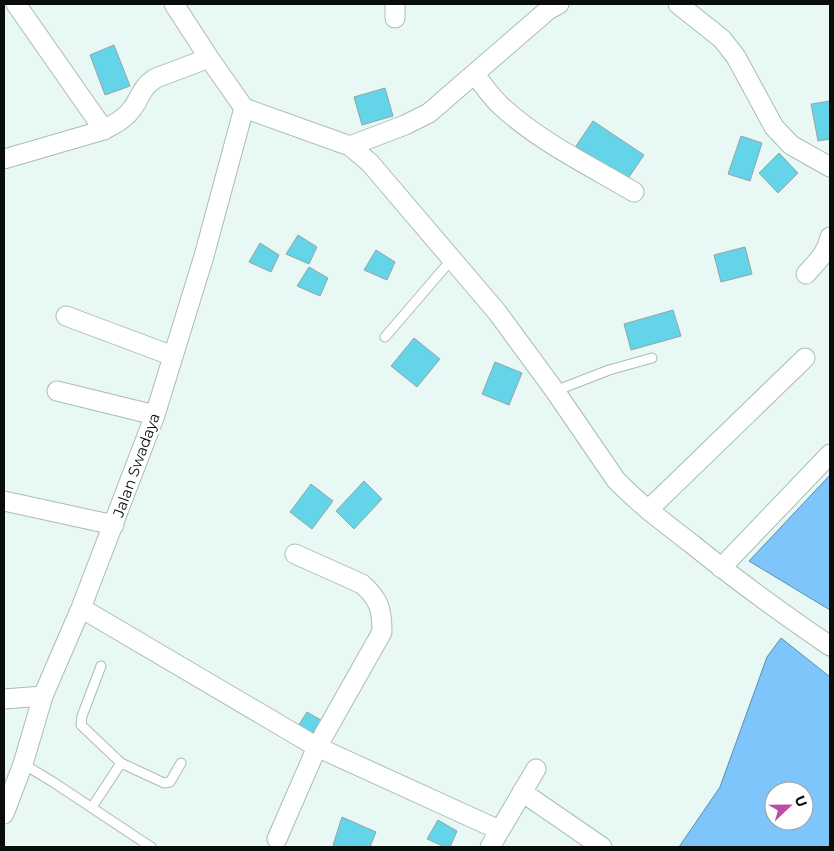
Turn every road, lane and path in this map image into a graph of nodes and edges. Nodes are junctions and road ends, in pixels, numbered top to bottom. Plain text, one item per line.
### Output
1 (16, 4) edge
2 (174, 4) edge
3 (559, 4) edge
4 (678, 4) edge
5 (210, 58) junction
6 (474, 74) junction
7 (244, 108) junction
8 (104, 130) junction
9 (350, 146) junction
10 (4, 159) edge
11 (830, 167) edge
12 (634, 192) dead end
13 (830, 237) edge
14 (452, 259) junction
15 (806, 274) dead end
16 (66, 316) dead end
17 (385, 337) dead end
18 (173, 356) junction
19 (652, 358) dead end
20 (806, 358) dead end
21 (57, 391) dead end
22 (555, 391) junction
23 (155, 415) junction
24 (830, 454) edge
25 (4, 501) edge
26 (648, 510) junction
27 (114, 525) junction
28 (295, 554) dead end
29 (721, 568) junction
30 (81, 608) junction
31 (830, 646) edge
32 (101, 666) dead end
33 (43, 696) junction
34 (4, 699) edge
35 (318, 747) junction
36 (121, 763) junction
37 (181, 763) dead end
38 (24, 764) junction
39 (536, 769) dead end
40 (522, 792) junction
41 (92, 807) junction
42 (4, 814) edge
43 (499, 830) junction
44 (277, 839) dead end
45 (151, 847) edge
46 (490, 847) edge
47 (602, 847) edge

1 - 8 street
2 - 5 street
3 - 6 street
4 - 11 street
5 - 7 street
5 - 8 street
6 - 9 street
6 - 12 street
7 - 9 street
7 - 18 street, Jalan Swadaya
8 - 10 street
9 - 14 street
13 - 15 street
14 - 17 lane
14 - 22 street
16 - 18 street
18 - 23 street, Jalan Swadaya
19 - 22 lane
20 - 26 street
21 - 23 street
22 - 26 street
23 - 27 street, Jalan Swadaya
24 - 29 street
25 - 27 street
26 - 29 street
27 - 30 street, Jalan Swadaya
28 - 35 street
29 - 31 street
30 - 33 street, Jalan Swadaya
30 - 35 street
32 - 36 lane
33 - 34 street
33 - 38 street, Jalan Swadaya
35 - 43 street
35 - 44 street
36 - 37 lane
36 - 41 lane
38 - 41 lane
38 - 42 street, Jalan Swadaya
39 - 40 street
40 - 43 street
40 - 47 street
41 - 45 lane
43 - 46 street

